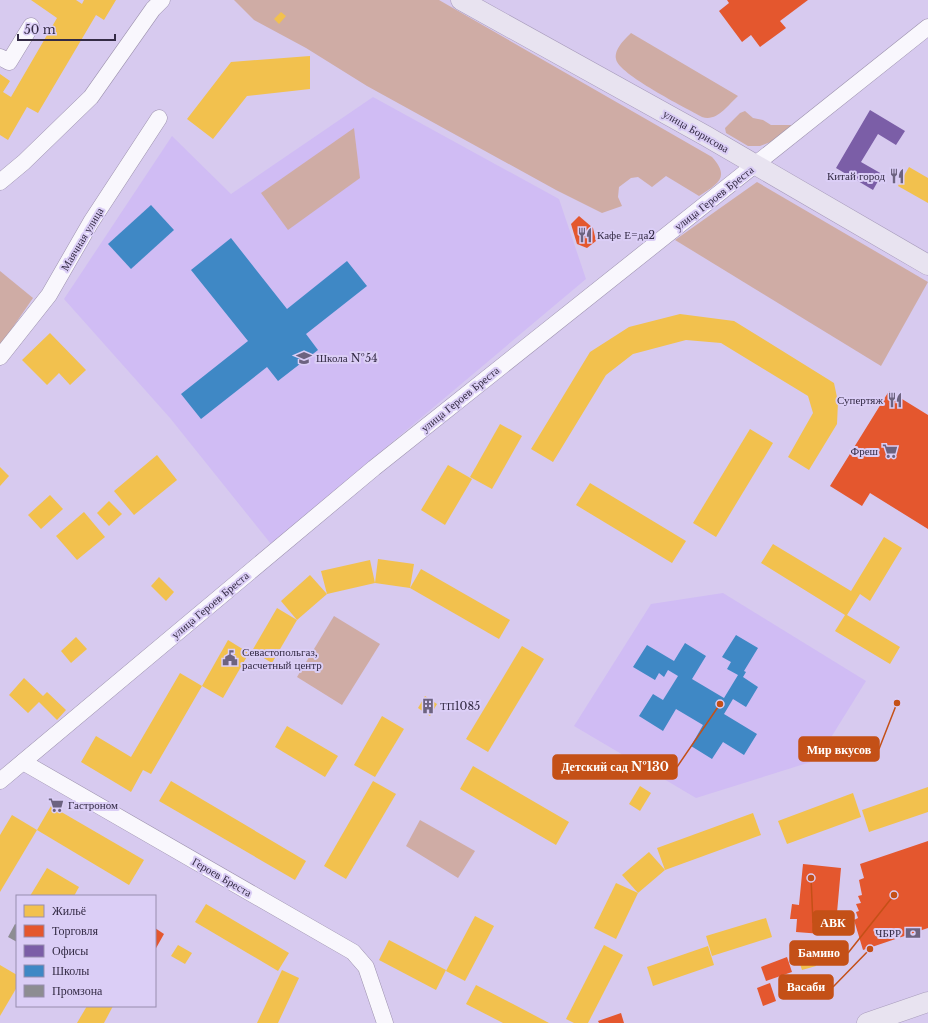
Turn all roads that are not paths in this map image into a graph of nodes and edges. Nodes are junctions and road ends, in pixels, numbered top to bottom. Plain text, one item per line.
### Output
1 (162, 0) edge
2 (461, 0) edge
3 (31, 26) dead end
4 (928, 26) edge
5 (0, 57) edge
6 (159, 118) dead end
7 (755, 165) junction
8 (0, 182) edge
9 (928, 265) edge
10 (0, 357) edge
11 (24, 762) junction
12 (0, 781) edge
13 (928, 1002) edge
14 (385, 1023) edge
15 (867, 1023) edge

1 - 8 street
2 - 7 main road, улица Борисова
3 - 5 street
4 - 7 street, улица Героев Бреста
6 - 10 street, Маячная улица
7 - 9 main road, улица Борисова
7 - 11 street, улица Героев Бреста
11 - 12 street, улица Героев Бреста
11 - 14 street, Героев Бреста
13 - 15 main road

